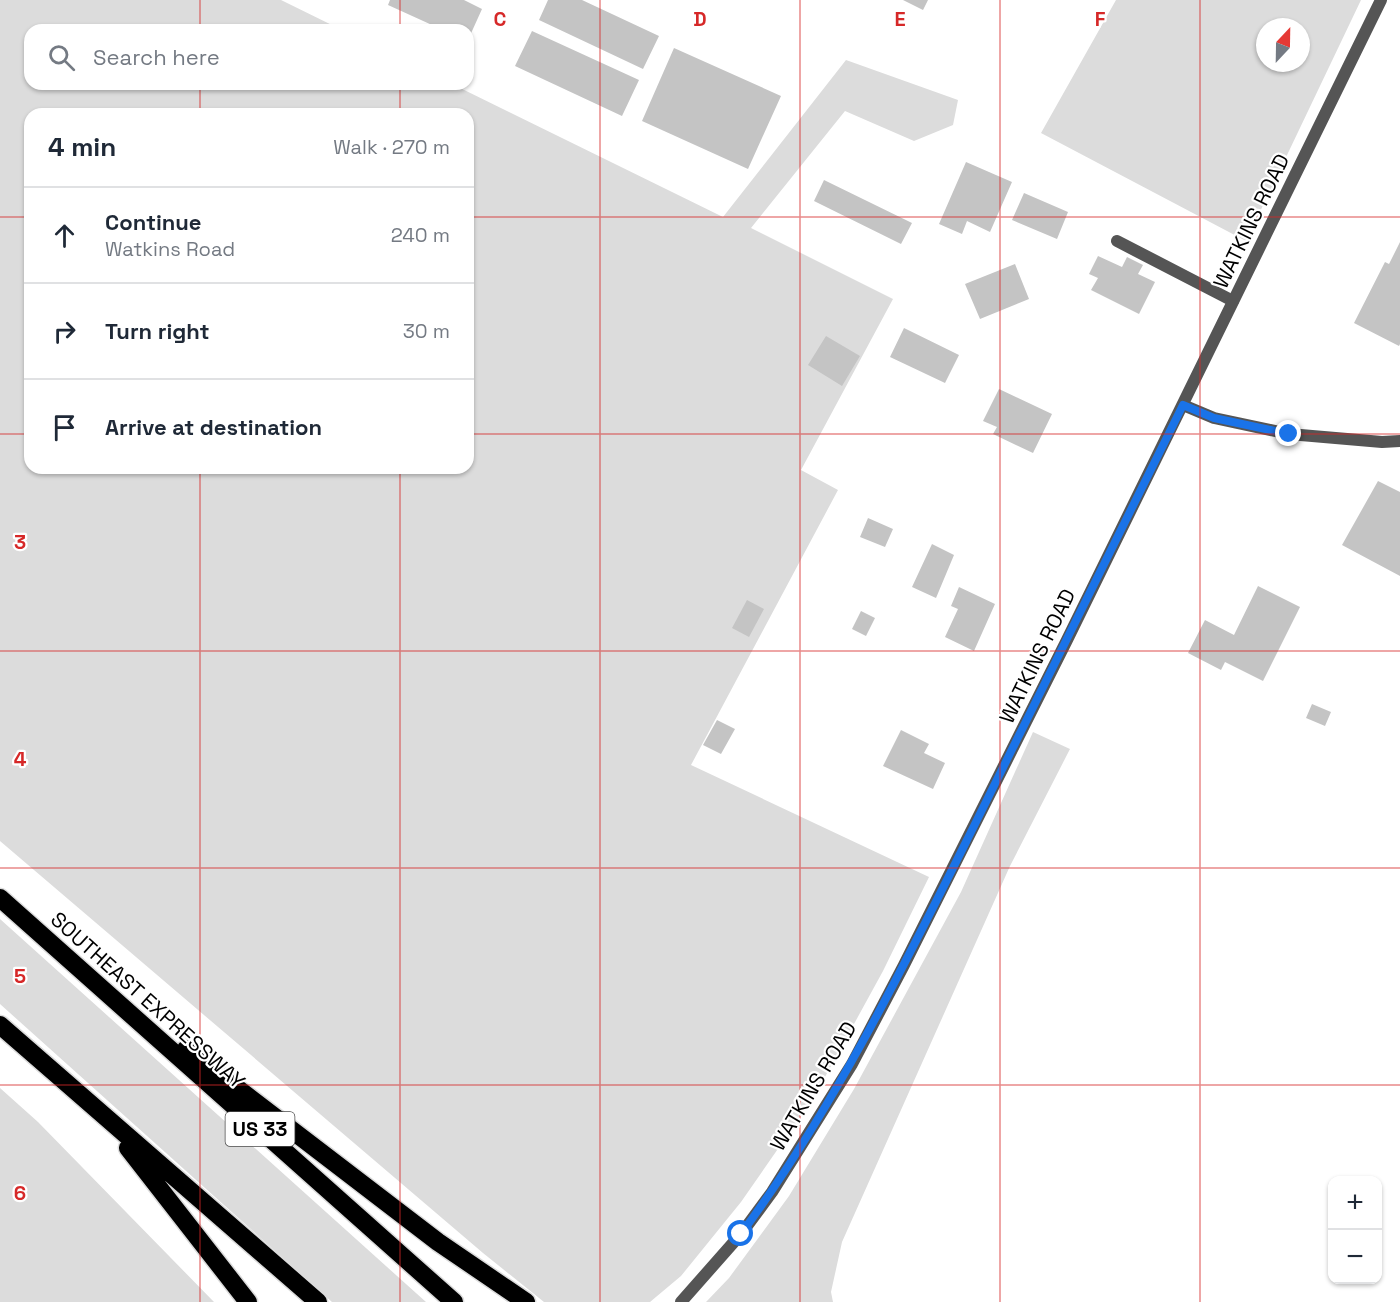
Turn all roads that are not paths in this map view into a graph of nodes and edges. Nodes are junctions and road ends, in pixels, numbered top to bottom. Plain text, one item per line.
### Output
1 (1381, 0) edge
2 (1117, 241) dead end
3 (1233, 301) junction
4 (1183, 405) junction
5 (1400, 441) edge
6 (0, 898) edge
7 (65, 957) junction
8 (0, 1025) edge
9 (103, 1115) junction
10 (248, 1302) edge
11 (318, 1302) edge
12 (454, 1302) edge
13 (526, 1302) edge
14 (681, 1302) edge

1 - 3 street, WATKINS ROAD
2 - 3 street
3 - 4 street, WATKINS ROAD
4 - 5 street
4 - 14 street, WATKINS ROAD
6 - 7 highway, SOUTHEAST EXPRESSWAY / US 33
7 - 12 highway, SOUTHEAST EXPRESSWAY / US 33
7 - 13 highway
8 - 9 highway
9 - 10 highway
9 - 11 highway

